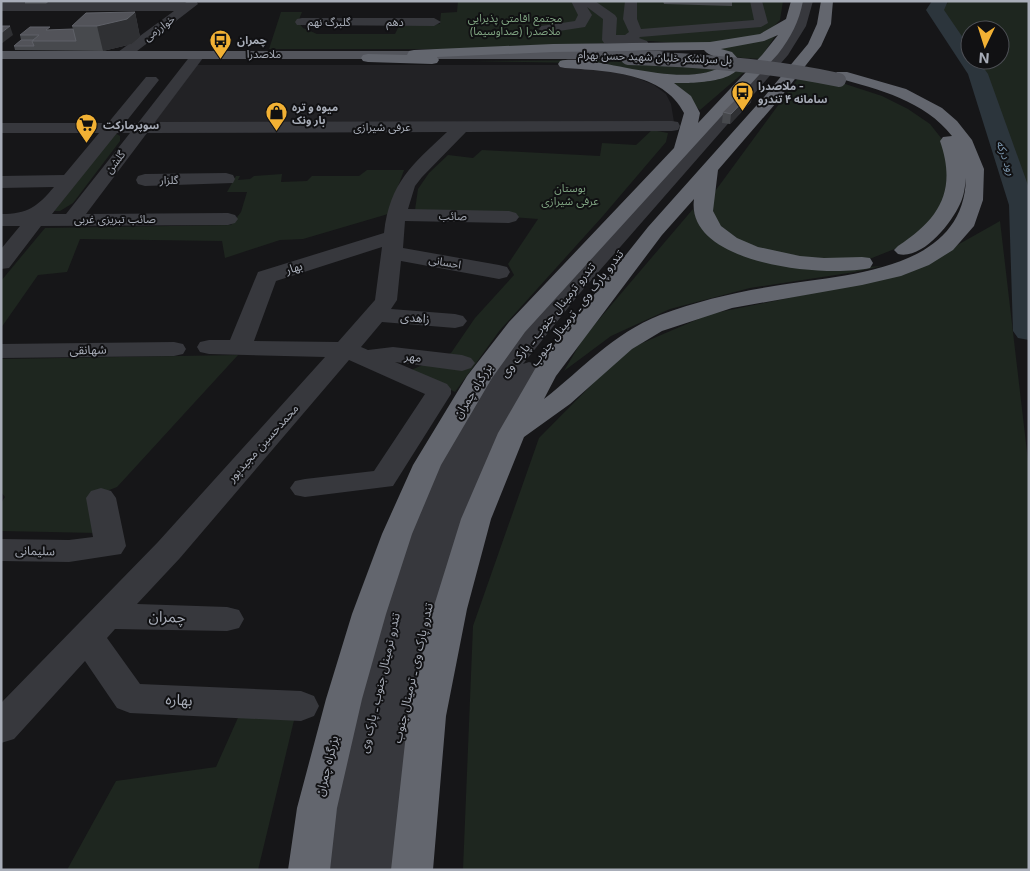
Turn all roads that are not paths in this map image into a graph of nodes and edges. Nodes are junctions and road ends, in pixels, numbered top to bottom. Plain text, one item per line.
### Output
1 (577, 1) edge
2 (587, 1) edge
3 (631, 1) edge
4 (756, 1) edge
5 (819, 1) edge
6 (827, 1) edge
7 (192, 4) edge
8 (1, 6) edge
9 (362, 8) dead end
10 (799, 8) edge
11 (302, 22) dead end
12 (356, 22) junction
13 (434, 22) dead end
14 (546, 29) dead end
15 (636, 39) junction
16 (692, 46) junction
17 (608, 48) junction
18 (669, 51) junction
19 (414, 54) junction
20 (1, 55) edge
21 (123, 55) junction
22 (466, 56) junction
23 (196, 58) junction
24 (368, 58) junction
25 (1, 59) edge
26 (636, 73) junction
27 (840, 78) junction
28 (151, 80) dead end
29 (462, 126) junction
30 (672, 126) dead end
31 (1, 128) edge
32 (111, 128) junction
33 (141, 128) junction
34 (680, 152) junction
35 (710, 169) junction
36 (226, 179) dead end
37 (146, 180) dead end
38 (1, 182) edge
39 (68, 182) junction
40 (182, 199) junction
41 (509, 217) dead end
42 (36, 219) junction
43 (72, 219) junction
44 (228, 219) dead end
45 (6, 220) edge
46 (394, 234) junction
47 (1, 263) edge
48 (499, 272) dead end
49 (376, 315) junction
50 (455, 321) dead end
51 (209, 347) dead end
52 (239, 347) junction
53 (174, 349) dead end
54 (1, 351) edge
55 (355, 353) junction
56 (462, 363) dead end
57 (512, 433) junction
58 (305, 488) dead end
59 (102, 498) dead end
60 (1, 550) edge
61 (227, 619) dead end
62 (98, 627) junction
63 (301, 706) dead end
64 (1, 728) edge
65 (309, 870) edge
66 (347, 870) edge
67 (384, 870) edge
68 (412, 870) edge

1 - 14 street
2 - 15 street
3 - 15 street
4 - 15 street
5 - 67 street, تندرو پارک وی ـ ترمینال جنوب
6 - 35 highway
7 - 8 street
7 - 21 street, خوارزمی
9 - 12 street
10 - 16 highway
10 - 34 highway, بزرگراه چمران
10 - 66 street, تندرو ترمینال جنوب ـ پارک وی
11 - 12 street, گلبرگ نهم
12 - 13 street, دهم
15 - 16 street
15 - 17 street
16 - 18 highway
17 - 18 highway
17 - 19 highway
18 - 22 main road, پل سرلشکر خلبان شهید حسن بهرام
18 - 26 highway
18 - 27 main road, پل سرلشکر خلبان شهید حسن بهرام
19 - 21 main road, ملاصدرا
19 - 22 main road, ملاصدرا
20 - 21 main road, ملاصدرا
22 - 24 main road, ملاصدرا
22 - 27 main road, پل سرلشکر خلبان شهید حسن بهرام, bridge
23 - 24 main road, ملاصدرا
23 - 25 main road, ملاصدرا
23 - 33 street, گلشن
24 - 26 highway
26 - 34 highway
27 - 35 highway
27 - 57 highway
28 - 32 street, گلشن
29 - 30 street, عرفی شیرازی
29 - 33 street, عرفی شیرازی
29 - 46 street, محمدحسین مجیدپور
31 - 32 street, عرفی شیرازی
32 - 33 street, عرفی شیرازی
32 - 39 street, گلشن
33 - 43 street, گلشن
34 - 65 highway, بزرگراه چمران
35 - 57 highway
36 - 40 street, گلزار
37 - 40 street, گلزار
38 - 39 street
39 - 45 street, گلشن
40 - 43 street, صائب تبریزی غربی
40 - 44 street, صائب تبریزی غربی
41 - 46 street, صائب
42 - 43 street, صائب تبریزی غربی
42 - 45 street, صائب تبریزی غربی
42 - 47 street
46 - 48 street, احسانی
46 - 49 street, محمدحسین مجیدپور
46 - 52 street, بهار
49 - 50 street, زاهدی
49 - 55 street, محمدحسین مجیدپور
51 - 52 street
52 - 55 street
53 - 54 street, شهانقی
55 - 56 street, مهر
55 - 58 street
55 - 62 street, محمدحسین مجیدپور
57 - 68 highway
59 - 60 street, سلیمانی
61 - 62 street, چمران
62 - 63 street, بهاره
62 - 64 street, محمدحسین مجیدپور

